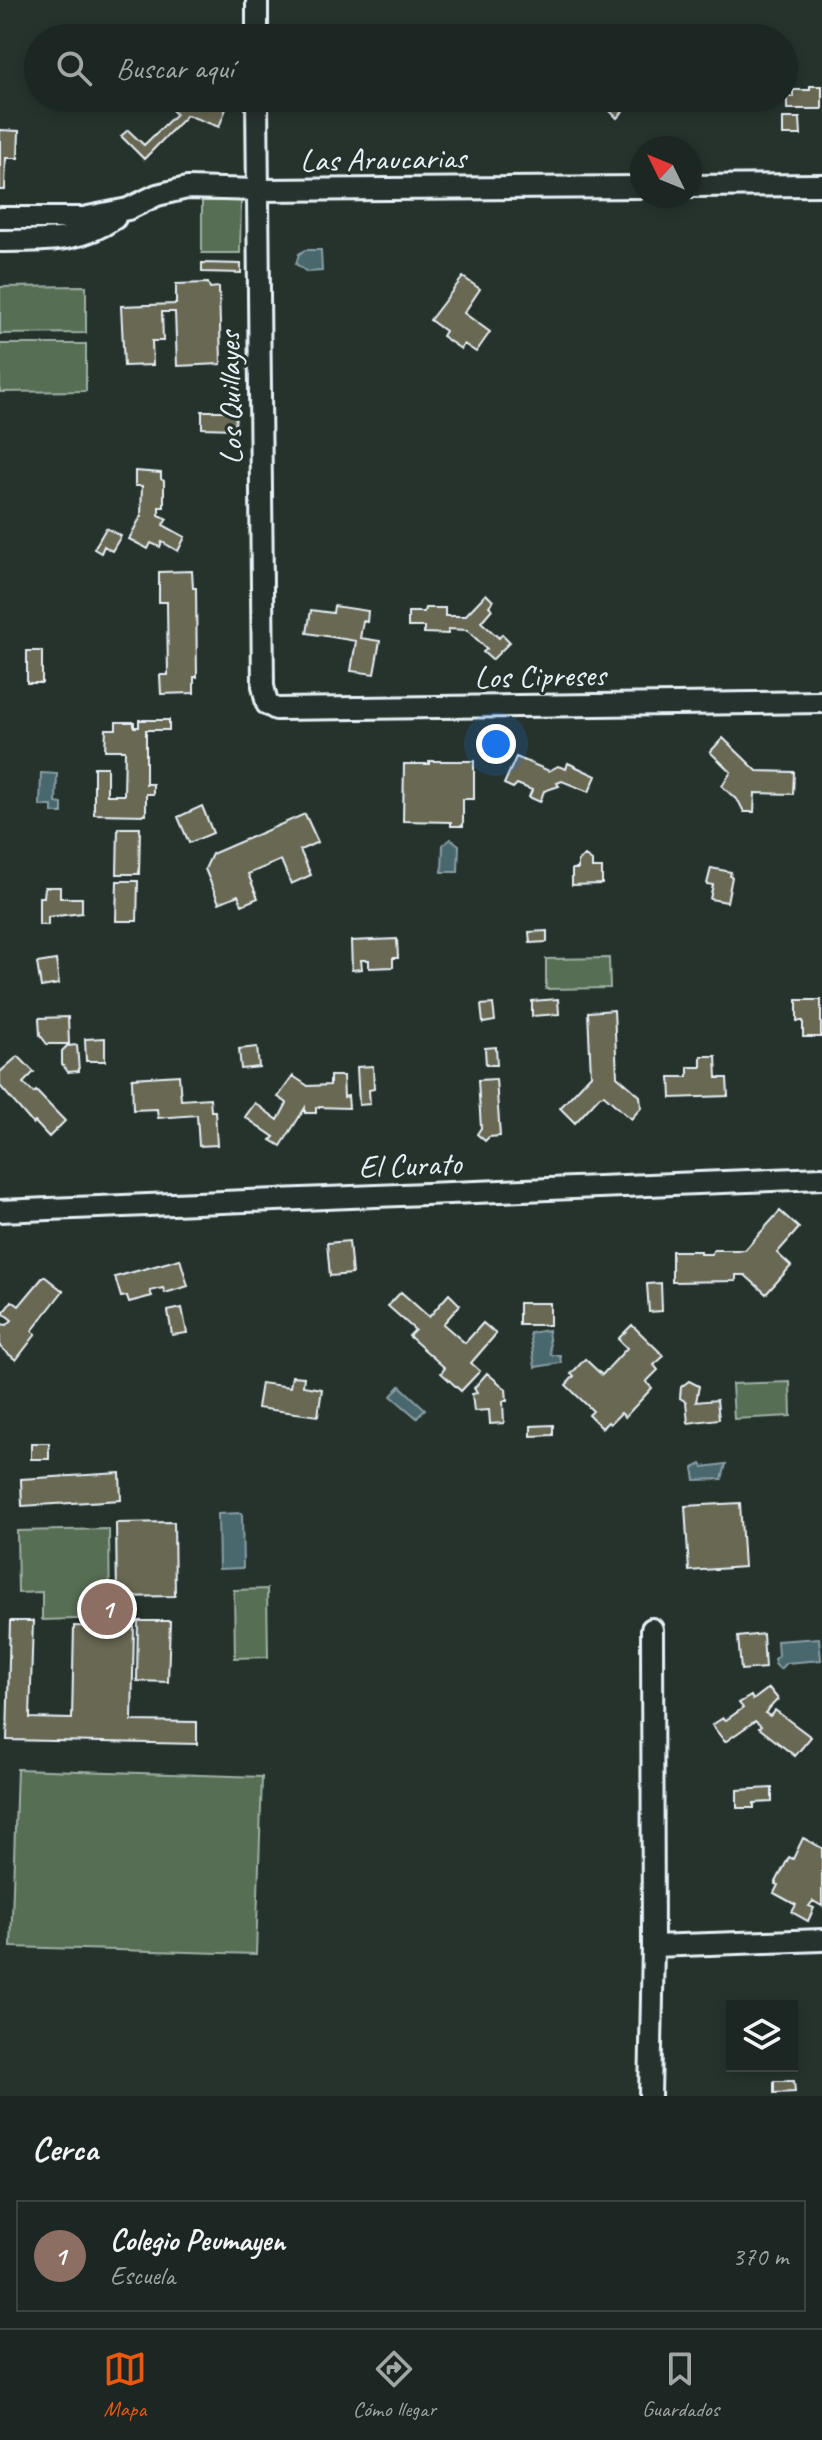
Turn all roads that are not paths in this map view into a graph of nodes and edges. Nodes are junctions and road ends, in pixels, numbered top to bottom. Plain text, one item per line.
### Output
1 (257, 0) edge
2 (257, 24) edge
3 (257, 112) edge
4 (822, 185) edge
5 (702, 186) edge
6 (630, 187) edge
7 (258, 190) junction
8 (128, 209) junction
9 (0, 218) edge
10 (0, 241) edge
11 (263, 697) joint
12 (822, 702) edge
13 (822, 1178) edge
14 (0, 1211) edge
15 (652, 1629) dead end
16 (822, 1940) edge
17 (653, 1946) junction
18 (650, 2096) edge

1 - 2 street
3 - 7 street, Los Quillayes
4 - 5 street
6 - 7 street, Las Araucarias
7 - 8 street, Las Araucarias
7 - 11 street, Los Quillayes
8 - 9 street, Las Araucarias
8 - 10 street, Las Araucarias
11 - 12 street, Los Cipreses
13 - 14 street, El Curato
15 - 17 street
16 - 17 street
17 - 18 street

